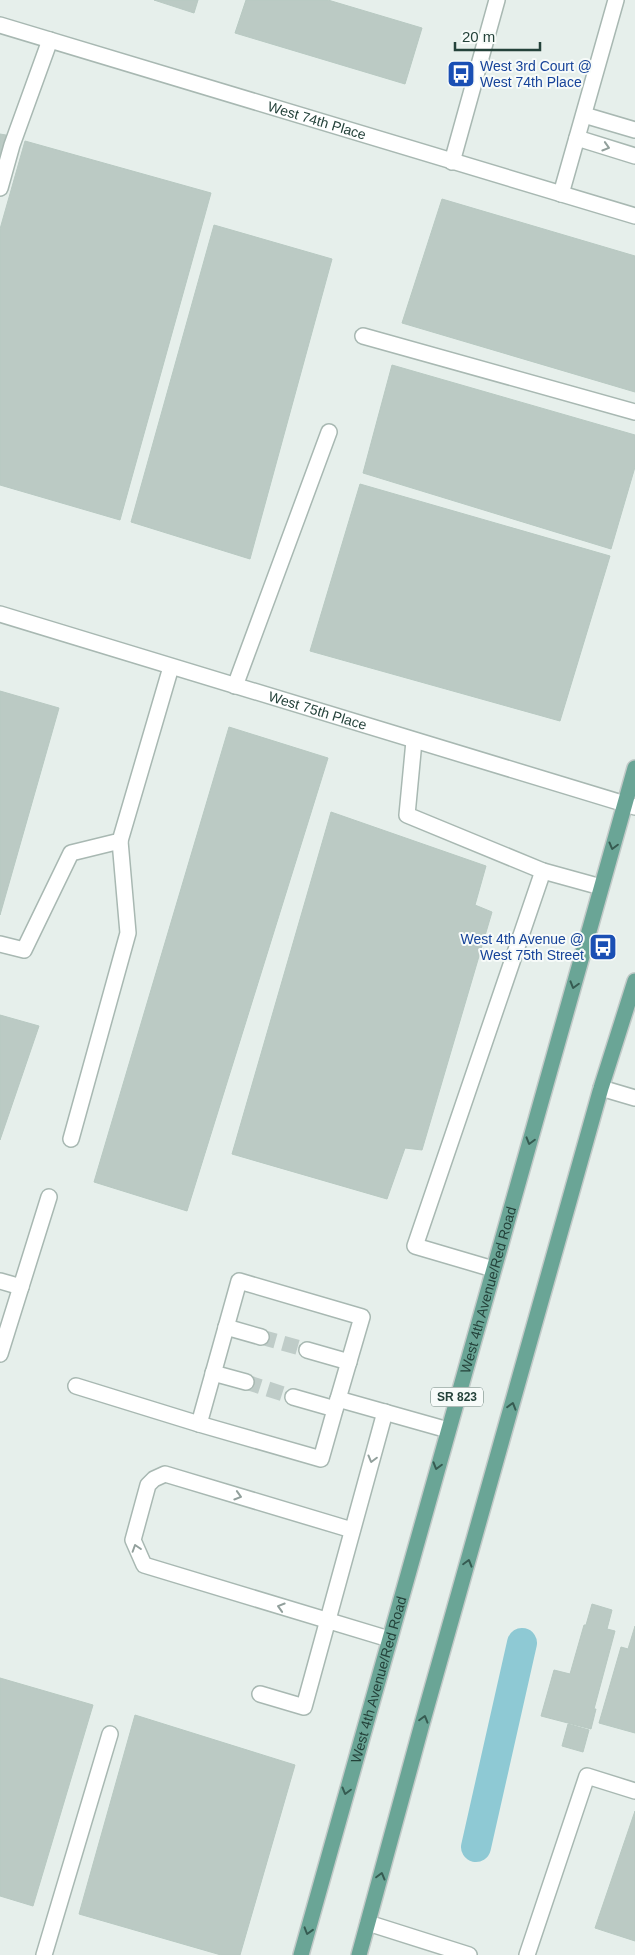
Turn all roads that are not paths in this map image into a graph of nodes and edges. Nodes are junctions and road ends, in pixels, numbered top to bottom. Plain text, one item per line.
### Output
1 (497, 0) edge
2 (616, 0) edge
3 (0, 25) edge
4 (50, 40) junction
5 (584, 115) junction
6 (635, 130) edge
7 (577, 138) junction
8 (635, 156) edge
9 (452, 162) junction
10 (0, 188) edge
11 (562, 194) junction
12 (635, 216) edge
13 (363, 336) dead end
14 (635, 412) edge
15 (329, 432) dead end
16 (0, 614) edge
17 (171, 667) junction
18 (235, 686) junction
19 (414, 741) junction
20 (635, 768) edge
21 (630, 806) edge
22 (120, 841) junction
23 (543, 872) junction
24 (601, 887) junction
25 (0, 944) edge
26 (635, 981) edge
27 (601, 1088) junction
28 (635, 1098) edge
29 (71, 1139) dead end
30 (48, 1197) dead end
31 (493, 1269) junction
32 (0, 1281) edge
33 (21, 1287) junction
34 (226, 1327) junction
35 (262, 1336) tunnel mouth
36 (307, 1350) tunnel mouth
37 (0, 1354) edge
38 (349, 1362) junction
39 (213, 1372) junction
40 (246, 1382) tunnel mouth
41 (76, 1386) dead end
42 (293, 1397) tunnel mouth
43 (337, 1404) junction
44 (385, 1412) junction
45 (199, 1424) junction
46 (448, 1430) junction
47 (352, 1530) junction
48 (327, 1621) junction
49 (389, 1639) junction
50 (260, 1694) dead end
51 (110, 1734) dead end
52 (635, 1791) edge
53 (368, 1923) junction
54 (44, 1955) edge
55 (301, 1955) edge
56 (359, 1955) edge
57 (469, 1955) edge
58 (527, 1955) edge

1 - 9 street
2 - 5 street
3 - 4 street, West 74th Place
4 - 9 street, West 74th Place
4 - 10 street
5 - 6 street
5 - 7 street
7 -> 8 street
7 - 11 street
9 - 11 street, West 74th Place
11 - 12 street, West 74th Place
13 - 14 street
15 - 18 street
16 - 17 street, West 75th Place
17 - 18 street, West 75th Place
17 - 22 street
18 - 19 street, West 75th Place
19 - 21 street, West 75th Place
19 - 23 street
20 - 21 main road, West 4th Avenue/Red Road / SR 823
21 -> 24 main road, West 4th Avenue/Red Road / SR 823
22 - 25 street
22 - 29 street
23 - 24 street
23 - 31 street
24 -> 31 main road, West 4th Avenue/Red Road / SR 823
26 - 27 main road
27 - 28 street
53 -> 27 main road
30 - 33 street
31 - 46 main road, West 4th Avenue/Red Road / SR 823
32 - 33 street
33 - 37 street
34 - 35 street
34 - 38 street
34 - 39 street
36 - 38 street
38 - 43 street
39 - 40 street
39 - 45 street
41 - 45 street
42 - 43 street
43 - 44 street
43 - 45 street
44 - 46 street
44 -> 47 street
46 -> 49 main road, West 4th Avenue/Red Road / SR 823
47 - 48 street
48 -> 47 street
48 - 49 street
48 - 50 street
49 -> 55 main road, West 4th Avenue/Red Road / SR 823
51 - 54 street
52 - 58 street
53 - 56 main road
53 - 57 street

